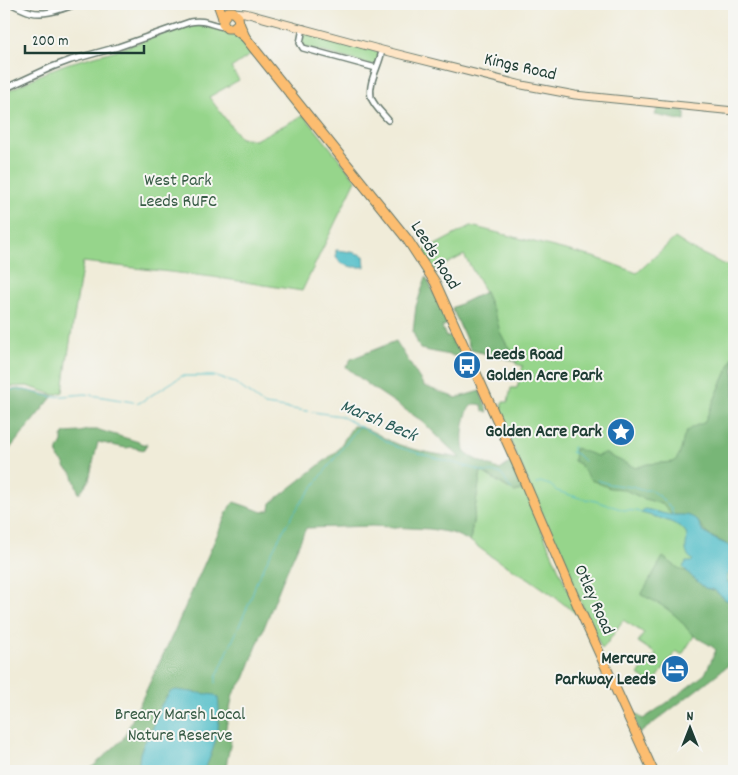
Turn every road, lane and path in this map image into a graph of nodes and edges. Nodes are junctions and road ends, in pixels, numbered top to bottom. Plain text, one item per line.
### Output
1 (12, 4) edge
2 (77, 4) edge
3 (218, 4) edge
4 (232, 12) junction
5 (250, 14) junction
6 (220, 20) junction
7 (235, 25) junction
8 (303, 28) junction
9 (382, 50) junction
10 (376, 68) junction
11 (4, 89) edge
12 (734, 112) edge
13 (388, 120) dead end
14 (542, 524) joint
15 (653, 771) edge

1 - 2 street
3 - 4 highway
3 - 6 highway
4 - 5 street, Kings Road
4 - 6 highway
4 - 7 highway
5 - 7 street
5 - 8 street, Kings Road
6 - 7 highway
6 - 11 street
7 - 14 highway, Leeds Road
8 - 9 street, Kings Road
8 - 10 street
9 - 10 street
9 - 12 street, Kings Road
10 - 13 street
14 - 15 highway, Otley Road

